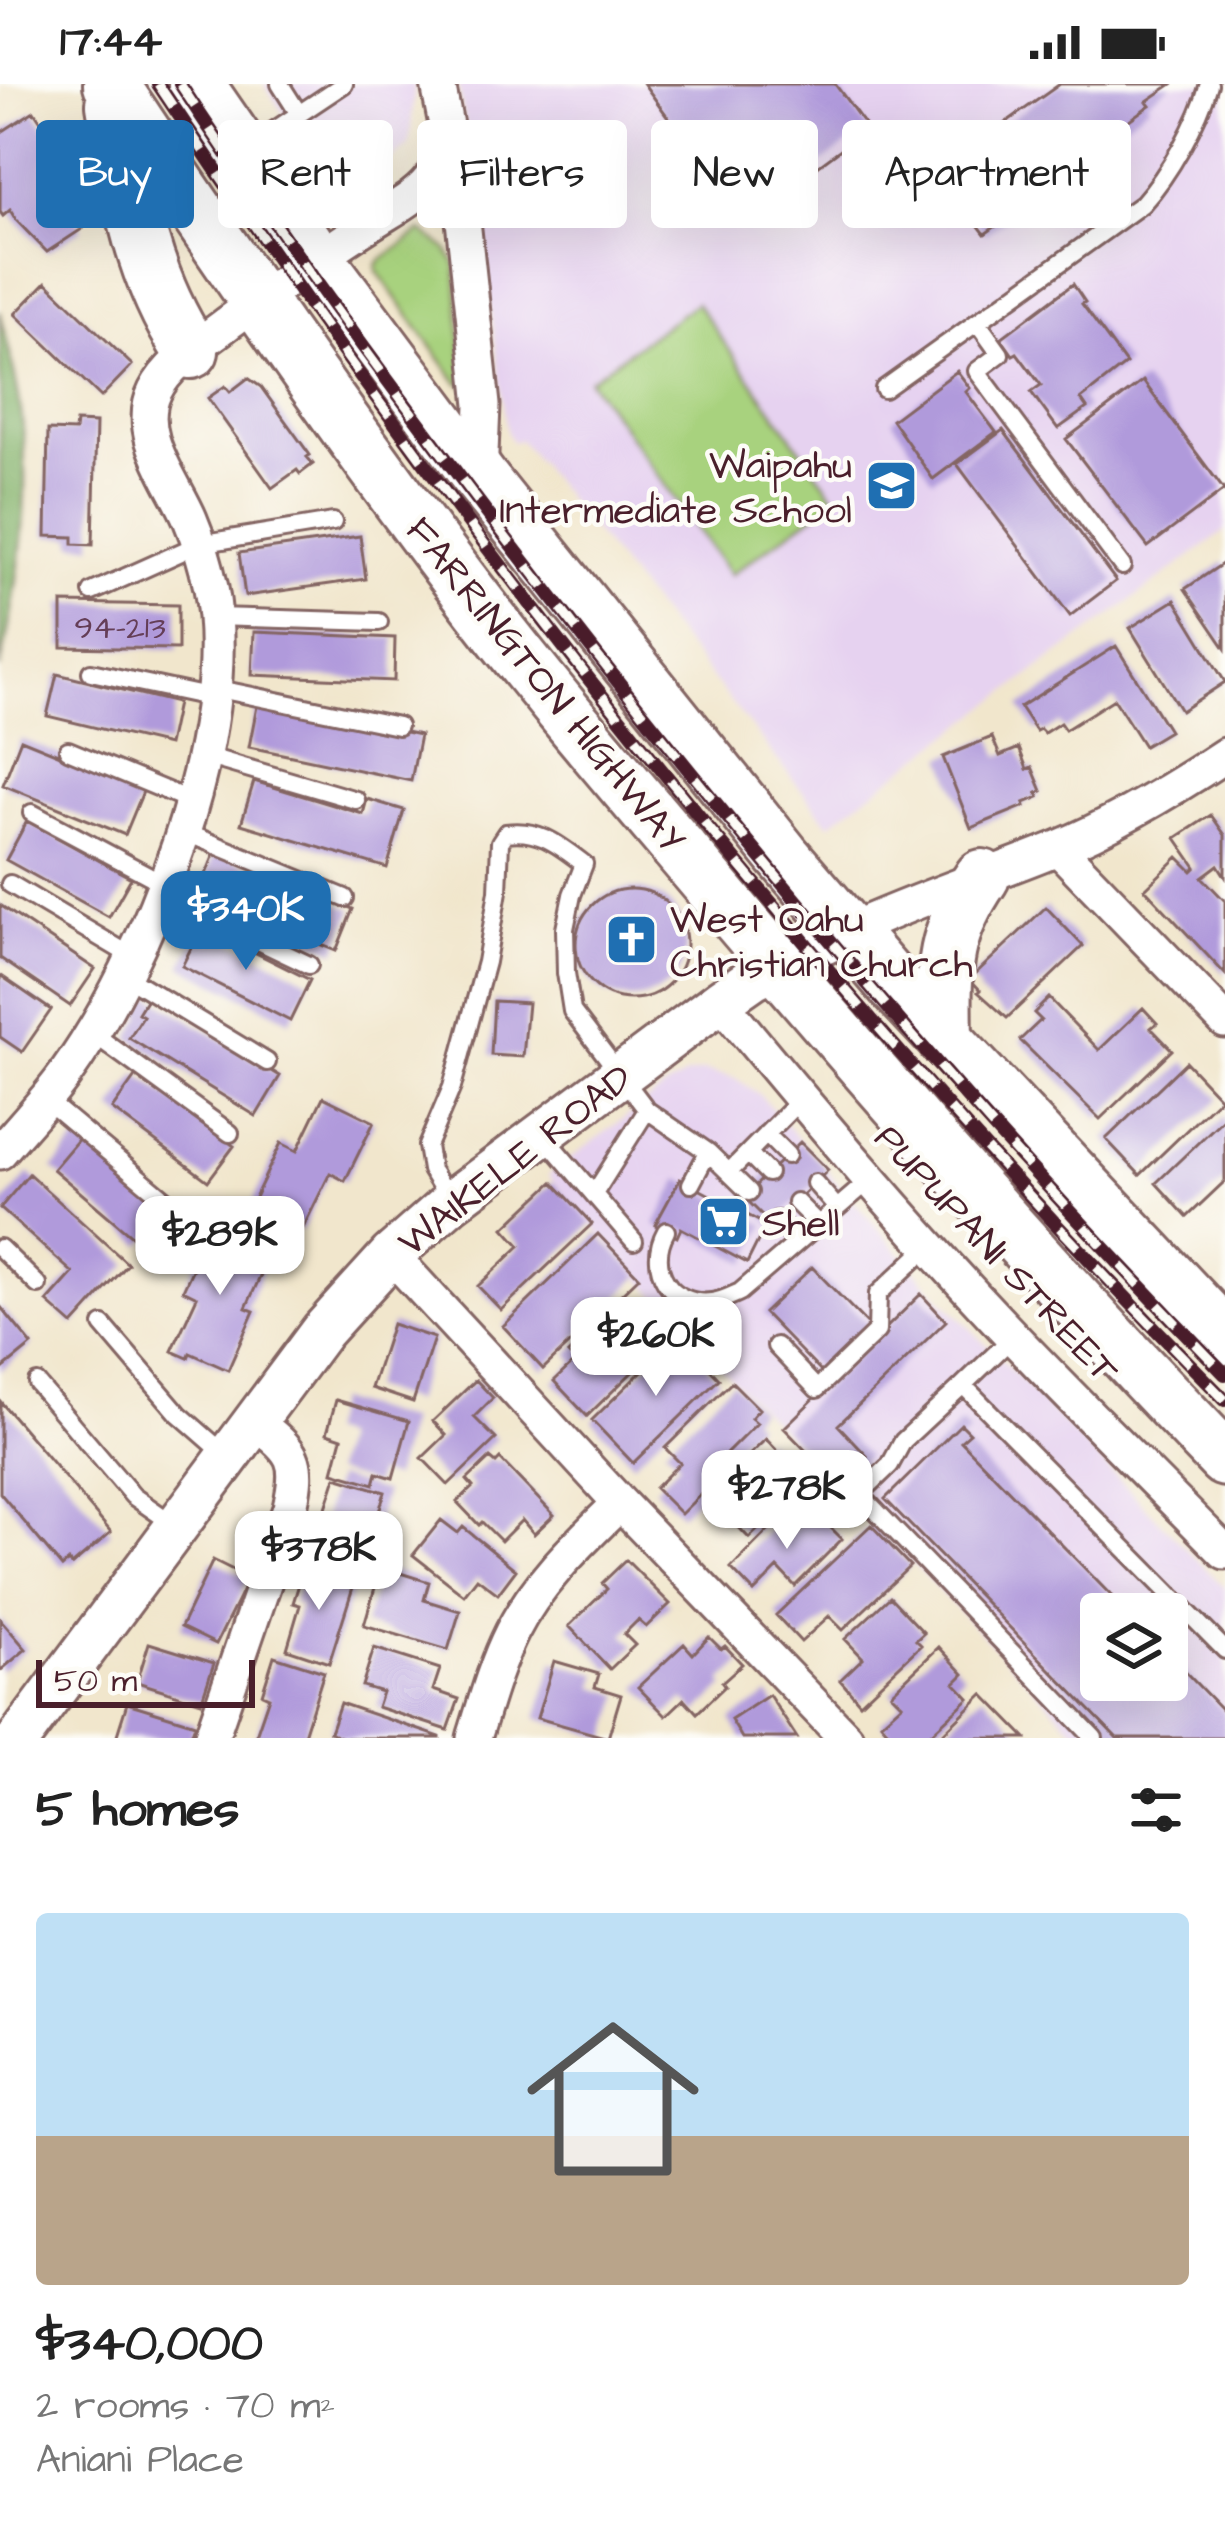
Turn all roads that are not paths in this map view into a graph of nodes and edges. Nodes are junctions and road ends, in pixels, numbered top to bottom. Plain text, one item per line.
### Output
1 (111, 84) edge
2 (196, 84) edge
3 (280, 84) edge
4 (438, 84) edge
5 (1208, 84) edge
6 (331, 88) edge
7 (299, 113) junction
8 (220, 120) edge
9 (289, 120) edge
10 (443, 120) edge
11 (417, 192) edge
12 (295, 228) edge
13 (464, 228) edge
14 (316, 258) junction
15 (257, 302) junction
16 (977, 322) junction
17 (191, 351) junction
18 (884, 389) dead end
19 (480, 478) junction
20 (333, 522) dead end
21 (199, 544) junction
22 (1122, 566) dead end
23 (92, 592) dead end
24 (216, 617) junction
25 (379, 622) dead end
26 (91, 672) dead end
27 (214, 693) junction
28 (398, 726) dead end
29 (68, 750) dead end
30 (202, 754) junction
31 (1225, 755) edge
32 (356, 800) dead end
33 (32, 813) dead end
34 (186, 816) junction
35 (1058, 848) junction
36 (982, 877) junction
37 (10, 884) dead end
38 (164, 889) junction
39 (345, 898) dead end
40 (848, 932) junction
41 (309, 965) dead end
42 (779, 965) junction
43 (129, 966) junction
44 (720, 1001) junction
45 (1225, 1021) edge
46 (92, 1033) junction
47 (945, 1040) junction
48 (267, 1062) dead end
49 (619, 1075) junction
50 (45, 1099) junction
51 (801, 1100) junction
52 (647, 1111) junction
53 (541, 1132) junction
54 (230, 1133) dead end
55 (766, 1134) junction
56 (0, 1152) edge
57 (708, 1152) junction
58 (748, 1153) junction
59 (787, 1155) dead end
60 (730, 1172) junction
61 (768, 1173) dead end
62 (871, 1179) junction
63 (814, 1183) dead end
64 (691, 1184) dead end
65 (749, 1192) dead end
66 (594, 1194) junction
67 (167, 1201) dead end
68 (451, 1202) junction
69 (796, 1202) dead end
70 (837, 1208) junction
71 (777, 1220) dead end
72 (818, 1224) junction
73 (666, 1231) dead end
74 (634, 1241) dead end
75 (798, 1242) junction
76 (929, 1246) junction
77 (0, 1248) edge
78 (391, 1256) junction
79 (38, 1285) dead end
80 (103, 1325) dead end
81 (1225, 1336) edge
82 (1013, 1337) junction
83 (776, 1346) dead end
84 (37, 1383) dead end
85 (963, 1384) junction
86 (256, 1421) junction
87 (228, 1457) junction
88 (1225, 1460) edge
89 (620, 1503) junction
90 (177, 1526) junction
91 (1225, 1552) edge
92 (1225, 1650) edge
93 (20, 1738) edge
94 (211, 1738) edge
95 (474, 1738) edge
96 (846, 1738) edge
97 (1094, 1738) edge

1 - 15 main road, FARRINGTON HIGHWAY
1 - 17 main road
2 - 8 main road, FARRINGTON HIGHWAY
3 - 7 lane
4 - 10 street
5 - 16 lane
6 - 7 lane
7 - 9 lane
11 - 14 street
12 - 14 main road, FARRINGTON HIGHWAY
13 - 19 street
14 - 15 street
14 - 19 main road, FARRINGTON HIGHWAY
15 - 17 street
15 - 42 main road, FARRINGTON HIGHWAY
16 - 18 lane
16 - 22 lane
17 - 21 street
19 - 40 main road, FARRINGTON HIGHWAY
20 - 21 lane
21 - 23 lane
21 - 24 street
24 - 25 lane
24 - 27 street
26 - 27 lane
27 - 28 lane
27 - 30 street
29 - 34 lane
30 - 32 lane
30 - 34 street
31 - 35 street
33 - 38 lane
34 - 38 street
34 - 39 lane
35 - 36 street
35 - 45 street
36 - 40 street
36 - 47 main road
37 - 43 lane
38 - 41 lane
38 - 43 street
40 - 42 street, WAIKELE ROAD
40 - 47 main road, FARRINGTON HIGHWAY
42 - 44 street, WAIKELE ROAD
42 - 88 main road, FARRINGTON HIGHWAY
43 - 46 street
43 - 48 lane
44 - 49 street, WAIKELE ROAD
44 - 51 street, PUPUPANI STREET
46 - 50 street
46 - 54 lane
47 - 81 main road, FARRINGTON HIGHWAY
49 - 52 lane
49 - 53 street, WAIKELE ROAD
49 - 68 lane
50 - 56 street
50 - 67 lane
51 - 55 lane
51 - 62 street, PUPUPANI STREET
52 - 57 lane
52 - 66 lane
53 - 66 lane
53 - 68 street, WAIKELE ROAD
55 - 58 lane
55 - 59 lane
57 - 60 lane
57 - 64 lane
58 - 60 lane
58 - 61 lane
60 - 65 lane
62 - 70 lane
62 - 76 street, PUPUPANI STREET
63 - 70 lane
66 - 74 lane
68 - 78 street, WAIKELE ROAD
69 - 72 lane
70 - 72 lane
71 - 75 lane
72 - 75 lane
73 - 75 lane
76 - 82 street, PUPUPANI STREET
76 - 83 lane
77 - 79 lane
78 - 86 street, WAIKELE ROAD
78 - 89 street
80 - 87 lane
82 - 85 lane
82 - 91 street, PUPUPANI STREET
84 - 90 lane
85 - 92 lane
85 - 97 lane
86 - 87 street, WAIKELE ROAD
86 - 94 street
87 - 90 street, WAIKELE ROAD
89 - 95 street
89 - 96 street
90 - 93 street, WAIKELE ROAD

